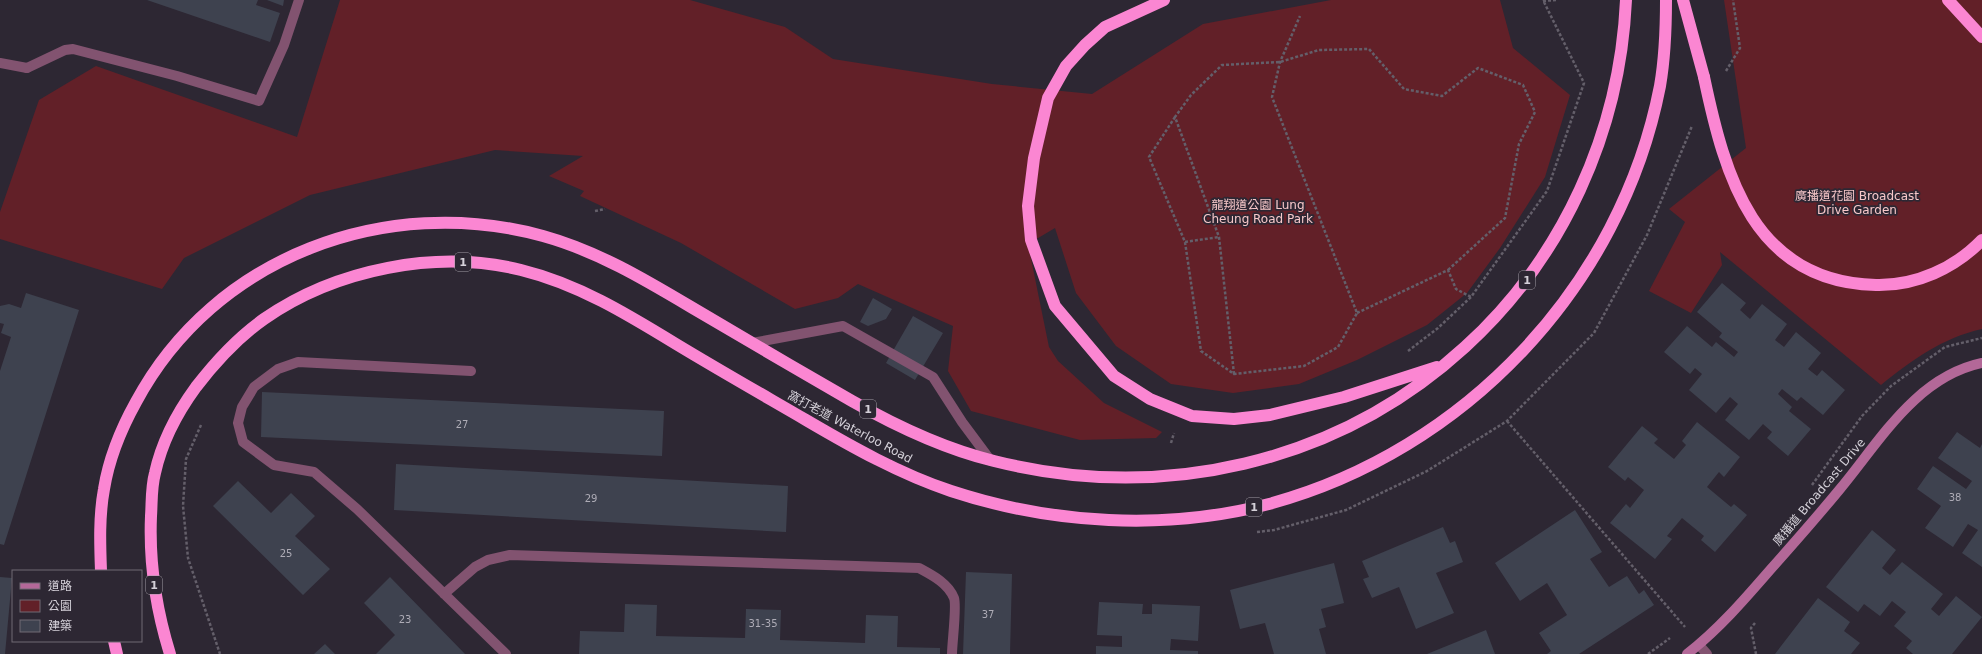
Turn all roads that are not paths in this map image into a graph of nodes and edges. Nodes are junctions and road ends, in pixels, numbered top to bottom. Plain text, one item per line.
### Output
1 (299, 0) edge
2 (1164, 0) edge
3 (1626, 0) edge
4 (1666, 0) edge
5 (1683, 0) edge
6 (1948, 0) edge
7 (1982, 37) edge
8 (0, 63) edge
9 (1982, 240) edge
10 (752, 343) junction
11 (1982, 363) edge
12 (1446, 364) junction
13 (471, 371) dead end
14 (991, 461) junction
15 (101, 570) edge
16 (444, 594) junction
17 (1699, 645) junction
18 (170, 654) edge
19 (506, 654) edge
20 (952, 654) edge
21 (1687, 654) edge
22 (1707, 654) edge

1 - 8 street
2 - 12 highway
3 - 12 highway, 窩打老道 Waterloo Road / 1
4 - 18 highway, 窩打老道 Waterloo Road / 1
5 - 9 highway, bridge
6 - 7 highway
10 - 14 highway, 窩打老道 Waterloo Road / 1
10 - 14 street
10 - 15 highway, 窩打老道 Waterloo Road / 1
11 - 17 street, 廣播道 Broadcast Drive
12 - 14 highway, 窩打老道 Waterloo Road / 1
13 - 16 street
16 - 19 street
16 - 20 street
17 - 21 street, 廣播道 Broadcast Drive
17 - 22 street

